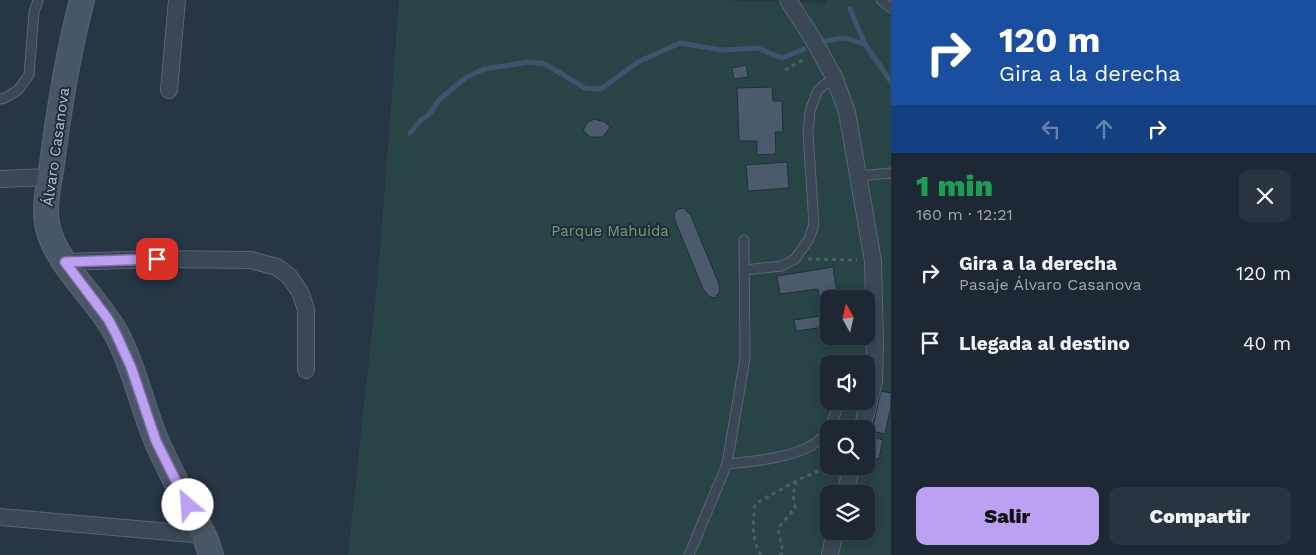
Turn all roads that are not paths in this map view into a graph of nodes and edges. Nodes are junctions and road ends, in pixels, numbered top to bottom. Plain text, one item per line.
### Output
1 (38, 0) edge
2 (82, 0) edge
3 (177, 0) edge
4 (788, 0) edge
5 (881, 0) edge
6 (891, 8) edge
7 (834, 77) junction
8 (169, 90) dead end
9 (0, 99) edge
10 (891, 173) edge
11 (858, 176) junction
12 (50, 177) junction
13 (0, 179) edge
14 (744, 240) dead end
15 (65, 262) junction
16 (744, 270) junction
17 (873, 355) edge
18 (306, 370) dead end
19 (837, 410) edge
20 (727, 464) junction
21 (0, 517) edge
22 (833, 540) edge
23 (207, 545) edge
24 (689, 555) edge
25 (830, 555) edge

1 - 9 lane
2 - 12 street, Álvaro Casanova
3 - 8 street
4 - 7 street
5 - 6 lane
7 - 11 street
7 - 16 lane
10 - 11 lane
11 - 17 street
12 - 13 street
12 - 15 street, Álvaro Casanova
14 - 16 lane
15 - 18 street
15 - 23 street, Álvaro Casanova
16 - 20 lane
19 - 20 lane
20 - 24 lane
21 - 23 street
22 - 25 street

